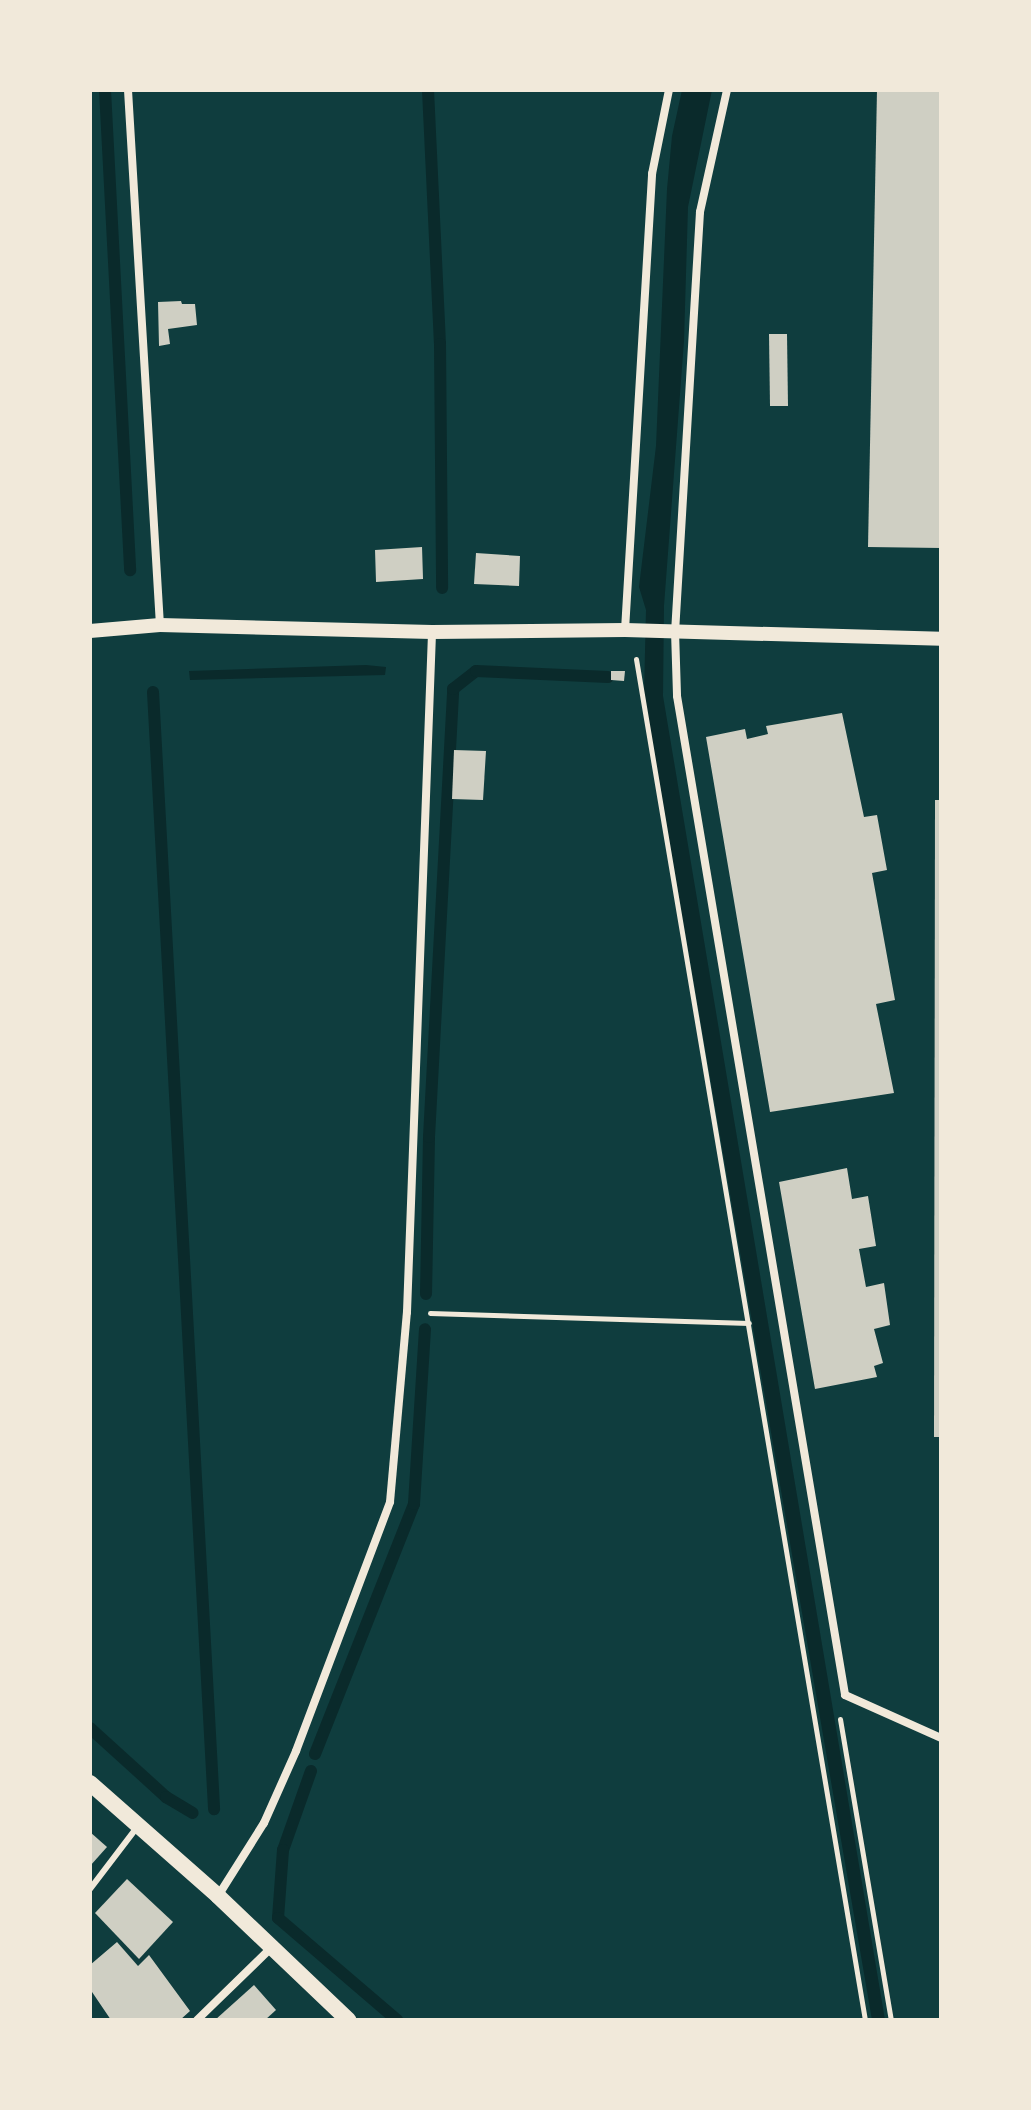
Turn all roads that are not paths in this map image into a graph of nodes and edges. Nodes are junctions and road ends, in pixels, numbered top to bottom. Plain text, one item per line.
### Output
1 (128, 90) edge
2 (669, 90) edge
3 (727, 90) edge
4 (160, 625) junction
5 (630, 630) junction
6 (90, 631) edge
7 (675, 631) junction
8 (432, 632) junction
9 (941, 639) edge
10 (941, 1738) edge
11 (90, 1783) edge
12 (138, 1826) junction
13 (90, 1889) edge
14 (218, 1896) junction
15 (271, 1948) junction
16 (197, 2020) edge
17 (348, 2020) edge

1 - 4 street
2 - 5 street
3 - 7 street
4 - 6 street
4 - 8 street
5 - 7 street
5 - 8 street
7 - 9 street
7 - 10 street
8 - 14 street
11 - 12 main road
12 - 13 lane
12 - 14 main road
14 - 15 main road
15 - 16 street
15 - 17 main road

